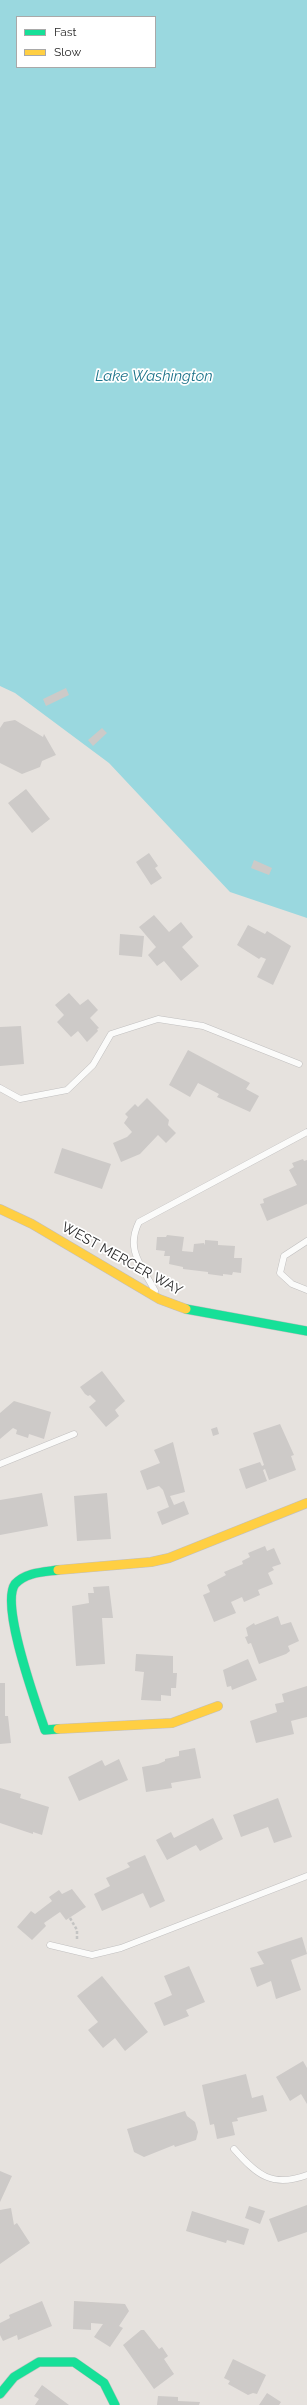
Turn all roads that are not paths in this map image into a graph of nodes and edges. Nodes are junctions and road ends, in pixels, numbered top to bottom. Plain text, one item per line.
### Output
1 (299, 1064) dead end
2 (0, 1088) edge
3 (307, 1132) edge
4 (0, 1209) edge
5 (307, 1241) edge
6 (307, 1290) edge
7 (159, 1299) junction
8 (307, 1331) edge
9 (74, 1434) dead end
10 (0, 1464) edge
11 (307, 1503) edge
12 (218, 1706) dead end
13 (307, 1876) edge
14 (50, 1945) dead end
15 (234, 2149) dead end
16 (307, 2175) edge
17 (0, 2394) edge
18 (115, 2405) edge

1 - 2 lane
3 - 7 lane
4 - 7 street, WEST MERCER WAY
5 - 6 lane
7 - 8 street, WEST MERCER WAY
9 - 10 lane
11 - 12 street
13 - 14 lane
15 - 16 lane
17 - 18 street

